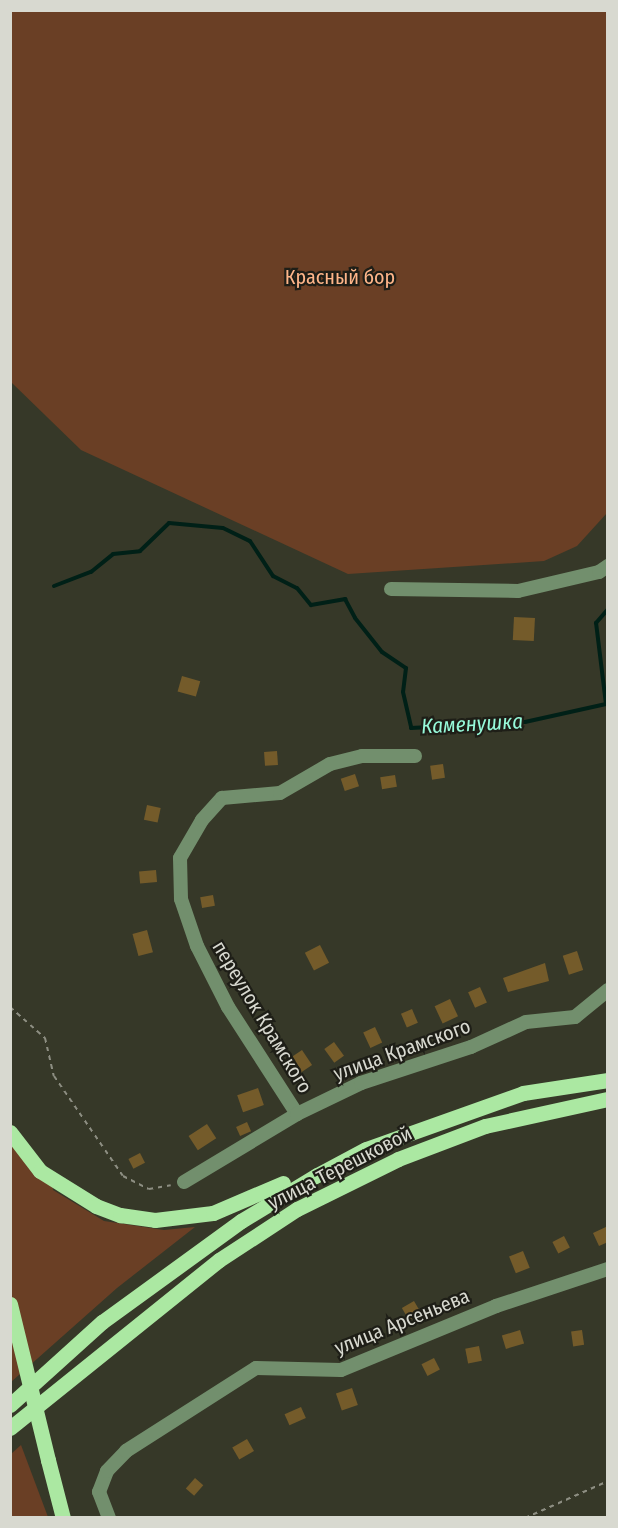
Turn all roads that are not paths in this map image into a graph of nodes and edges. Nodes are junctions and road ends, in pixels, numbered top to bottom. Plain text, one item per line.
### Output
1 (608, 566) edge
2 (390, 589) dead end
3 (415, 756) dead end
4 (608, 990) edge
5 (608, 1080) edge
6 (608, 1099) edge
7 (297, 1114) junction
8 (10, 1132) edge
9 (366, 1149) junction
10 (184, 1182) road end
11 (608, 1269) edge
12 (10, 1304) edge
13 (10, 1405) edge
14 (25, 1415) junction
15 (10, 1428) edge
16 (10, 1441) edge
17 (63, 1518) edge
18 (109, 1518) edge

1 - 2 street
3 - 7 street, переулок Крамского
4 - 7 street, улица Крамского
5 - 9 main road, улица Терешковой
6 - 14 main road, улица Терешковой
7 - 10 street, улица Крамского
8 - 9 main road
9 - 13 main road, улица Терешковой
11 - 18 street, улица Арсеньева
12 - 17 main road, bridge
14 - 15 main road, улица Терешковой
14 - 16 main road

